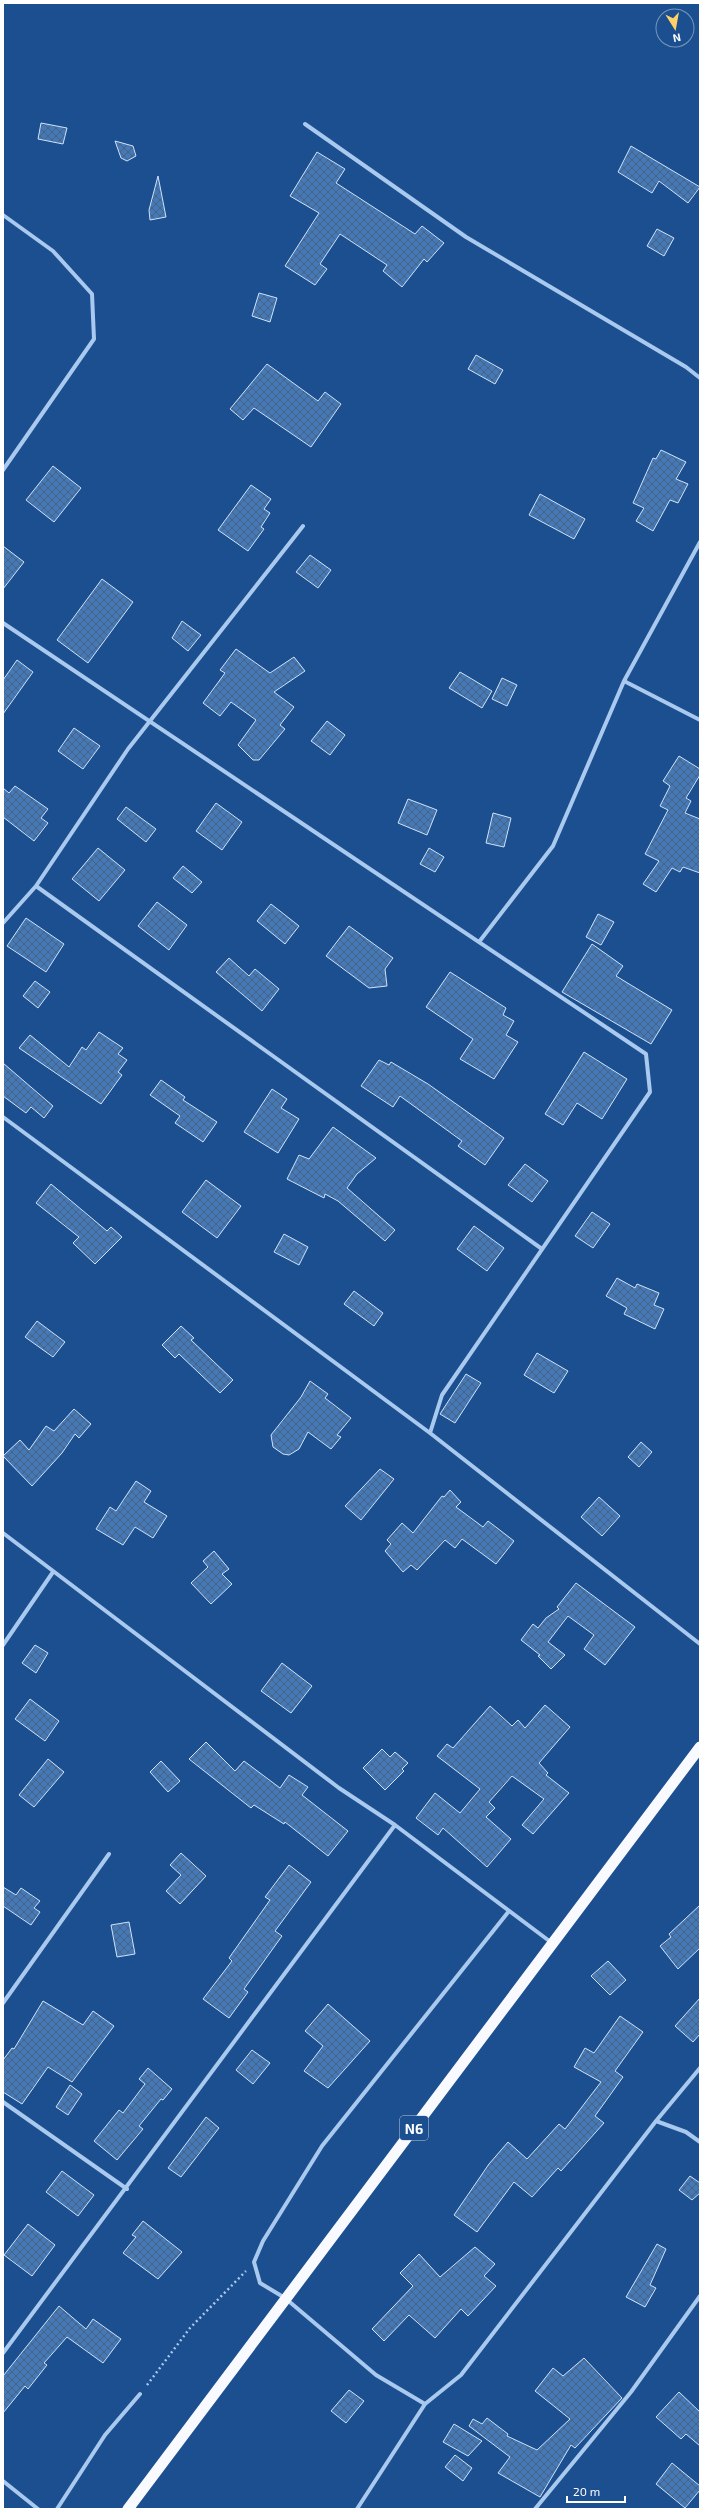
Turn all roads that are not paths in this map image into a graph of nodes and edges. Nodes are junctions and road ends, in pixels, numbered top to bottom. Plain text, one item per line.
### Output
1 (305, 124) dead end
2 (3, 215) edge
3 (700, 378) edge
4 (3, 470) edge
5 (303, 526) dead end
6 (700, 542) edge
7 (3, 623) edge
8 (624, 681) junction
9 (700, 720) edge
10 (149, 722) junction
11 (36, 886) junction
12 (3, 923) edge
13 (479, 942) junction
14 (3, 1117) edge
15 (542, 1249) junction
16 (430, 1433) junction
17 (3, 1533) edge
18 (53, 1572) junction
19 (700, 1644) edge
20 (3, 1645) edge
21 (700, 1746) edge
22 (395, 1825) junction
23 (108, 1854) dead end
24 (509, 1911) junction
25 (553, 1943) junction
26 (3, 2003) edge
27 (700, 2068) edge
28 (3, 2102) edge
29 (656, 2121) junction
30 (700, 2142) edge
31 (127, 2189) junction
32 (700, 2296) edge
33 (286, 2298) junction
34 (3, 2353) edge
35 (140, 2394) road end
36 (425, 2404) junction
37 (3, 2481) edge
38 (38, 2509) edge
39 (57, 2509) edge
40 (128, 2509) edge
41 (357, 2509) edge
42 (535, 2509) edge

1 - 3 street
2 - 4 street
5 - 10 street
6 - 8 street
7 - 10 street
8 - 9 street
8 - 13 street
10 - 11 street
10 - 13 street
11 - 12 street
11 - 15 street
13 - 15 street
14 - 16 street
15 - 16 street
16 - 19 street
17 - 18 street
18 - 20 street
18 - 22 street
21 - 25 highway, N6
22 - 24 street
22 - 31 street
23 - 26 street
24 - 25 street
24 - 33 street
25 - 33 highway, N6
27 - 29 street
28 - 31 street
29 - 30 street
29 - 36 street
31 - 34 street
32 - 42 street
33 - 36 street
33 - 40 highway, N6
35 - 39 street
36 - 41 street
37 - 38 street

